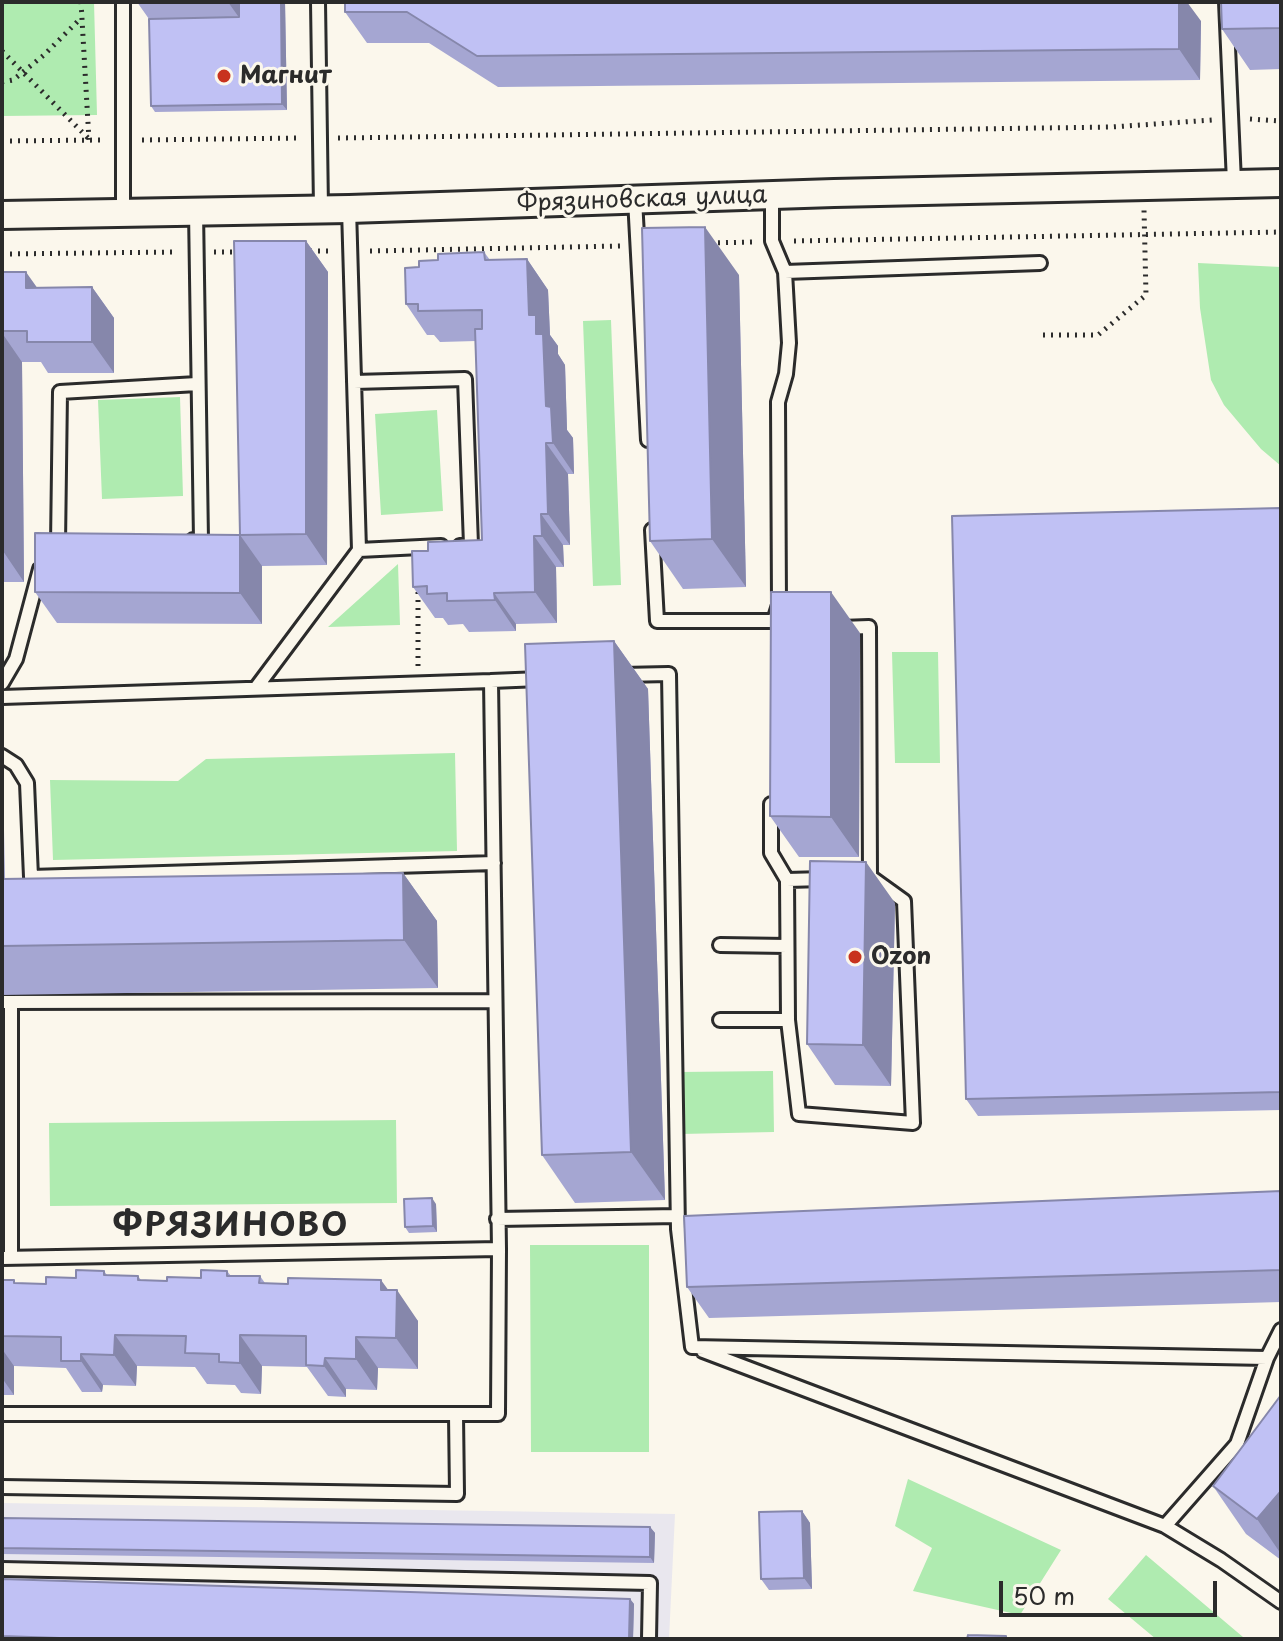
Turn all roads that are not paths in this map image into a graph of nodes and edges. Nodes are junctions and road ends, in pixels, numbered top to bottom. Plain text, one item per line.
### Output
1 (123, 2) edge
2 (318, 2) edge
3 (1226, 2) edge
4 (1234, 182) junction
5 (1281, 183) edge
6 (772, 196) junction
7 (635, 199) junction
8 (321, 208) junction
9 (349, 209) junction
10 (196, 211) junction
11 (123, 213) junction
12 (2, 215) edge
13 (1040, 263) dead end
14 (785, 272) junction
15 (354, 382) junction
16 (197, 384) junction
17 (648, 449) edge
18 (651, 512) edge
19 (185, 540) edge
20 (74, 543) edge
21 (58, 544) junction
22 (359, 550) junction
23 (774, 628) junction
24 (821, 628) edge
25 (790, 629) edge
26 (609, 676) edge
27 (550, 678) edge
28 (491, 681) junction
29 (2, 683) edge
30 (256, 688) junction
31 (2, 697) edge
32 (2, 756) edge
33 (771, 790) edge
34 (494, 863) junction
35 (842, 878) edge
36 (856, 878) edge
37 (870, 878) junction
38 (787, 880) junction
39 (720, 945) dead end
40 (787, 946) junction
41 (494, 1001) junction
42 (7, 1002) edge
43 (720, 1020) dead end
44 (788, 1020) junction
45 (678, 1216) junction
46 (497, 1219) junction
47 (499, 1249) junction
48 (7, 1258) edge
49 (1281, 1330) edge
50 (692, 1347) junction
51 (1267, 1358) junction
52 (2, 1414) edge
53 (456, 1415) junction
54 (2, 1487) edge
55 (1165, 1526) junction
56 (2, 1569) edge
57 (1281, 1602) edge
58 (649, 1639) edge

1 - 11 lane
2 - 8 lane
3 - 4 lane
4 - 5 street, Фрязиновская улица
4 - 6 street, Фрязиновская улица
6 - 7 street, Фрязиновская улица
6 - 14 lane
7 - 9 street, Фрязиновская улица
7 - 17 lane
8 - 9 street, Фрязиновская улица
8 - 10 street, Фрязиновская улица
9 - 15 lane
10 - 11 street, Фрязиновская улица
10 - 16 lane
11 - 12 street, Фрязиновская улица
13 - 14 lane
14 - 23 lane
15 - 22 lane
15 - 22 lane
16 - 19 lane
16 - 21 lane
18 - 23 lane
20 - 21 lane
21 - 29 lane
22 - 30 lane
23 - 25 lane
24 - 37 lane
26 - 45 lane
27 - 28 lane
28 - 30 lane
28 - 34 lane
30 - 31 lane
32 - 34 lane
33 - 38 lane
34 - 41 lane
35 - 38 lane
36 - 37 lane
37 - 44 lane
38 - 40 lane
39 - 40 lane
40 - 44 lane
41 - 42 lane
41 - 46 lane
42 - 48 lane
43 - 44 lane
45 - 46 lane
45 - 50 lane
46 - 47 lane
47 - 48 lane
47 - 53 lane
49 - 51 lane
50 - 51 lane
50 - 55 lane
51 - 55 lane
52 - 53 lane
53 - 54 lane
55 - 57 lane
56 - 58 lane

